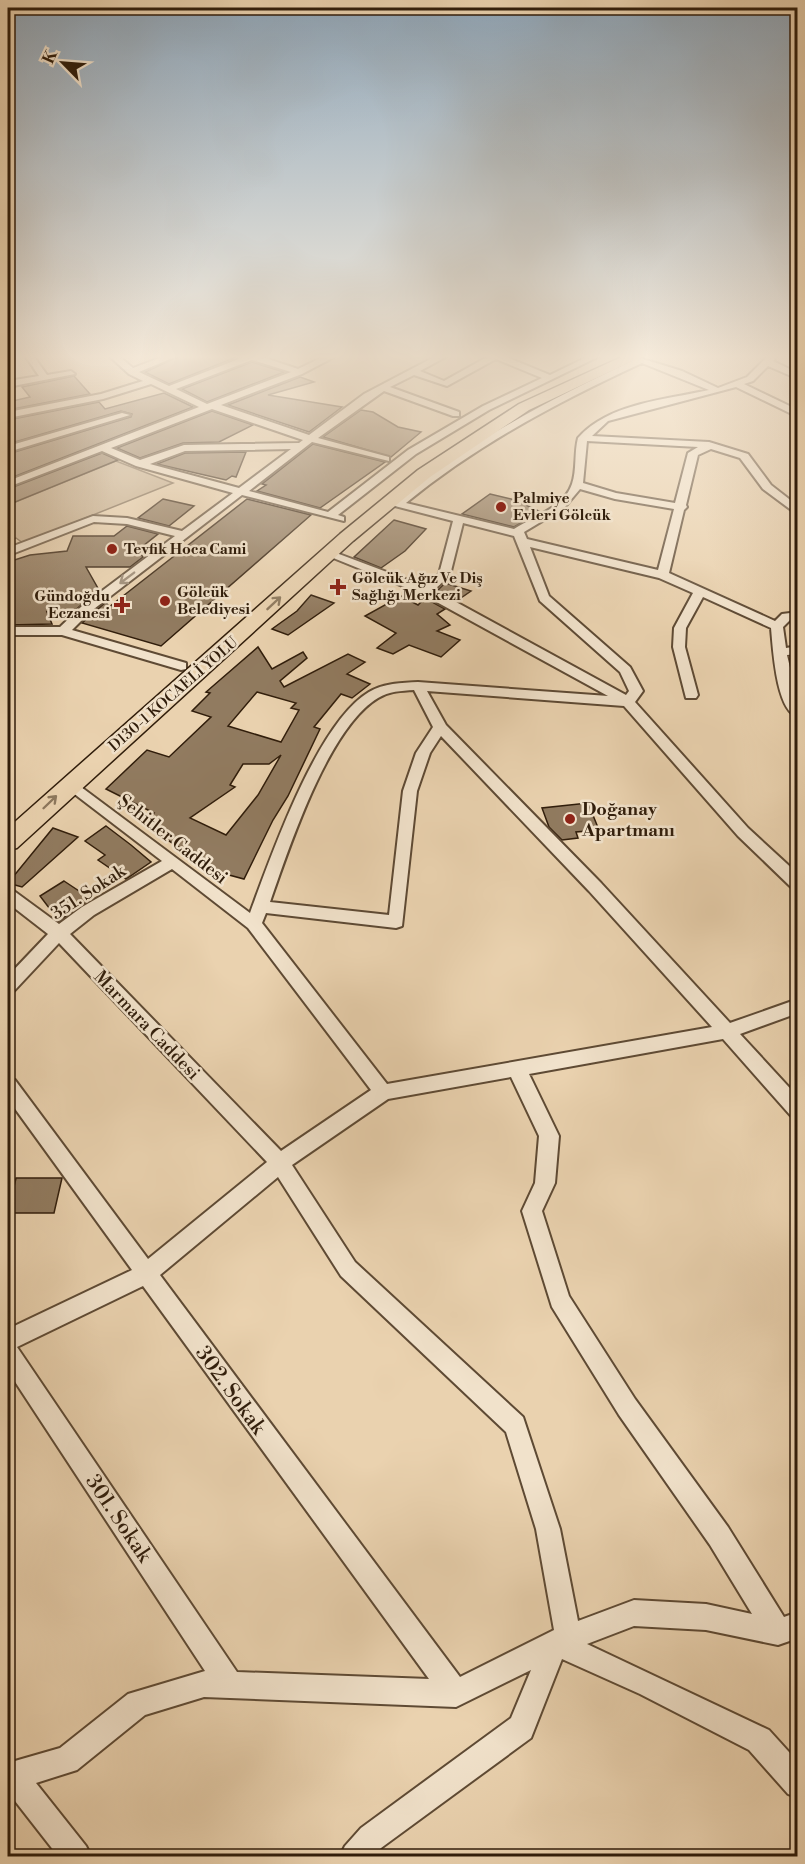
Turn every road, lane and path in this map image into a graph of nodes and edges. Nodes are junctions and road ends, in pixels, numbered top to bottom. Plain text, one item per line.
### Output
1 (42, 441) edge
2 (116, 441) edge
3 (307, 441) edge
4 (317, 441) edge
5 (431, 441) edge
6 (445, 441) edge
7 (469, 441) edge
8 (582, 441) edge
9 (637, 441) edge
10 (709, 445) junction
11 (301, 446) junction
12 (100, 447) junction
13 (8, 449) edge
14 (385, 459) dead end
15 (140, 464) junction
16 (9, 482) edge
17 (577, 485) junction
18 (239, 491) junction
19 (393, 502) junction
20 (682, 507) junction
21 (798, 512) edge
22 (336, 517) junction
23 (459, 519) junction
24 (183, 535) junction
25 (519, 537) junction
26 (8, 552) edge
27 (327, 553) junction
28 (663, 575) junction
29 (426, 591) junction
30 (700, 591) junction
31 (798, 616) edge
32 (777, 626) junction
33 (63, 631) junction
34 (8, 632) edge
35 (798, 650) edge
36 (781, 652) junction
37 (181, 666) junction
38 (418, 686) junction
39 (691, 695) dead end
40 (628, 702) junction
41 (798, 713) edge
42 (440, 727) junction
43 (69, 783) junction
44 (8, 818) edge
45 (8, 842) edge
46 (171, 863) junction
47 (798, 884) edge
48 (8, 895) edge
49 (260, 907) junction
50 (254, 924) junction
51 (58, 933) junction
52 (8, 986) edge
53 (798, 1006) edge
54 (725, 1032) junction
55 (517, 1069) junction
56 (8, 1085) edge
57 (383, 1092) junction
58 (798, 1110) edge
59 (280, 1163) junction
60 (146, 1274) junction
61 (8, 1340) edge
62 (8, 1352) edge
63 (788, 1628) edge
64 (561, 1641) junction
65 (230, 1685) junction
66 (456, 1694) junction
67 (10, 1776) edge
68 (798, 1784) edge
69 (76, 1857) edge
70 (355, 1857) edge

1 - 13 street
2 - 12 street
3 - 11 street
4 - 14 street
5 - 22 street
6 - 22 highway
7 - 19 highway, D130-1 KOCAELİ YOLU
8 - 17 street
9 - 10 street
10 - 20 street
10 - 21 street
11 - 15 street
11 - 18 street
12 - 15 street
12 - 16 street
15 - 18 street
17 - 20 street
17 - 25 street
18 - 22 street
18 - 24 street
19 - 23 street
19 - 27 highway, D130-1 KOCAELİ YOLU
20 - 28 street
22 - 37 highway
23 - 25 street
23 - 29 street
24 - 26 street
24 -> 33 street
25 - 28 street
25 - 40 street
27 - 29 street
43 -> 27 highway, D130-1 KOCAELİ YOLU
28 - 30 street
29 - 40 street
30 - 32 street
30 - 39 street
31 - 32 street
32 - 36 street
33 - 34 street
33 - 37 street
35 - 36 street
36 - 41 street
37 - 44 highway
38 - 40 street
38 - 42 street
38 - 49 street
40 - 47 street
42 - 49 street
42 - 54 street
45 -> 43 highway, D130-1 KOCAELİ YOLU
43 - 46 street, Şehitler Caddesi
46 - 50 street, Şehitler Caddesi
46 - 51 street, 351. Sokak
48 - 51 street, Marmara Caddesi
49 - 50 street
50 - 57 street, Şehitler Caddesi
51 - 52 street, 351. Sokak
51 - 59 street, Marmara Caddesi
53 - 54 street
54 - 55 street
54 - 58 street
55 - 57 street
55 - 63 street
56 - 60 street, 302. Sokak
57 - 59 street
59 - 60 street
59 - 64 street, Marmara Caddesi
60 - 61 street
60 - 66 street, 302. Sokak
62 - 65 street, 301. Sokak
63 - 64 street
64 - 66 street
64 - 68 street
64 - 70 street
65 - 66 street
65 - 67 street
67 - 69 street

